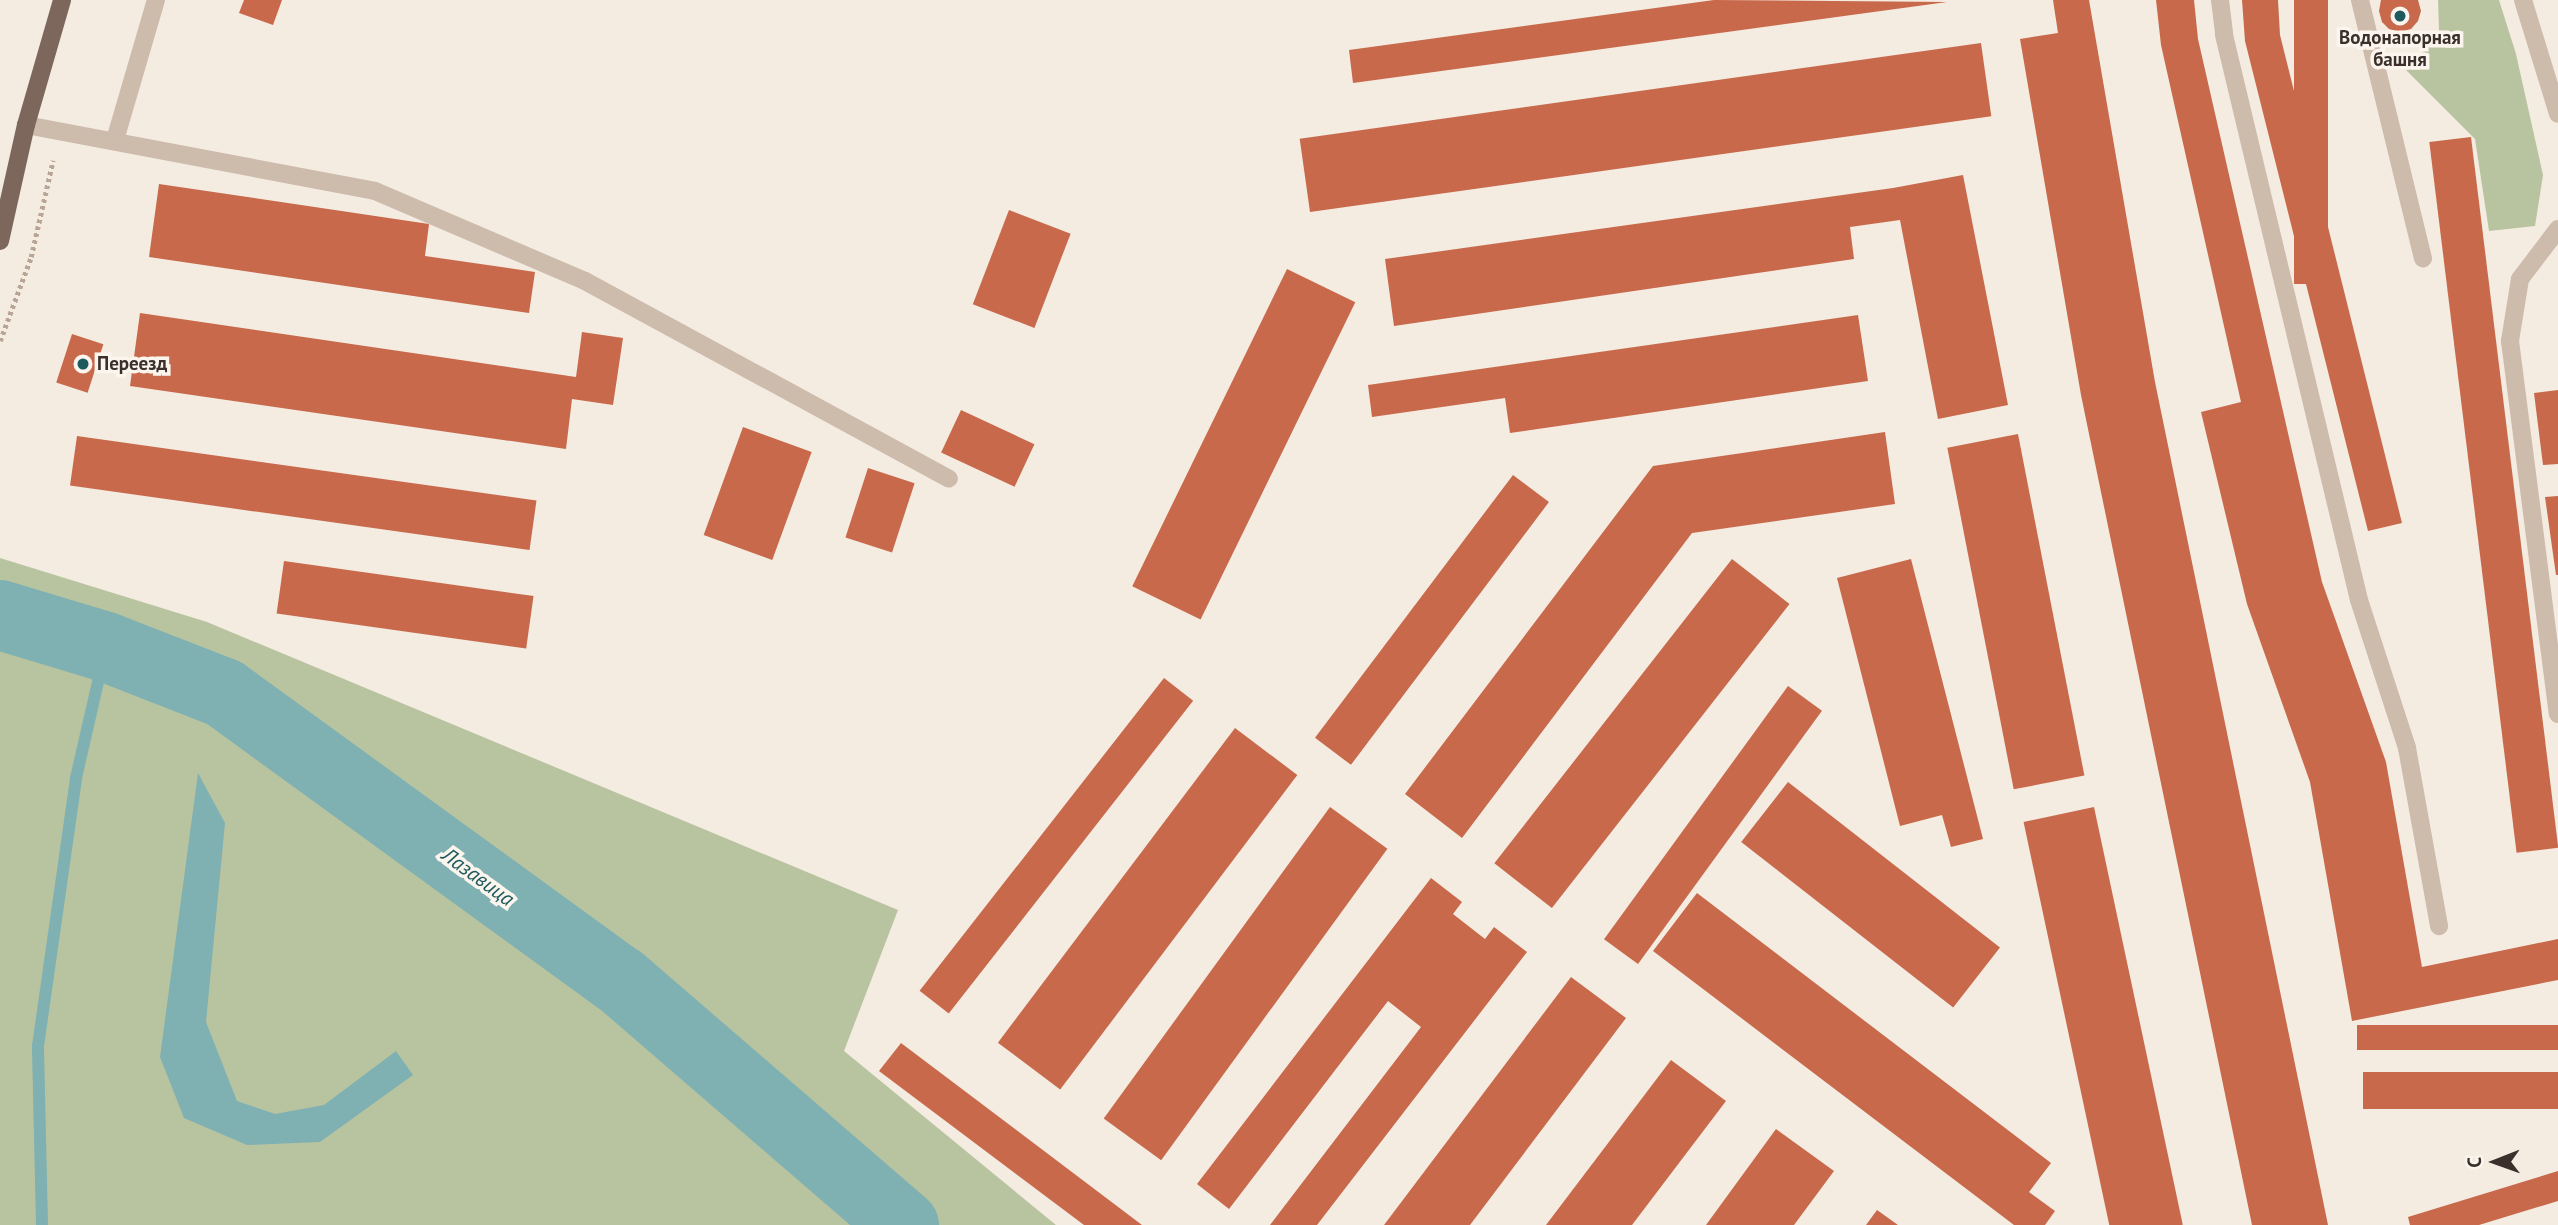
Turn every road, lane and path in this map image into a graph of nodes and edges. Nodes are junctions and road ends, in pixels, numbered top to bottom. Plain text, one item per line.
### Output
1 (62, 0) edge
2 (156, 0) edge
3 (2220, 0) edge
4 (2360, 0) edge
5 (2523, 0) edge
6 (2558, 114) edge
7 (26, 125) junction
8 (115, 140) junction
9 (2558, 229) edge
10 (0, 241) edge
11 (2423, 258) dead end
12 (949, 479) dead end
13 (2558, 714) edge
14 (2439, 926) dead end

1 - 7 main road
2 - 8 street
3 - 14 street
4 - 11 street
5 - 6 street
7 - 8 street
7 - 10 main road
8 - 12 street
9 - 13 street

